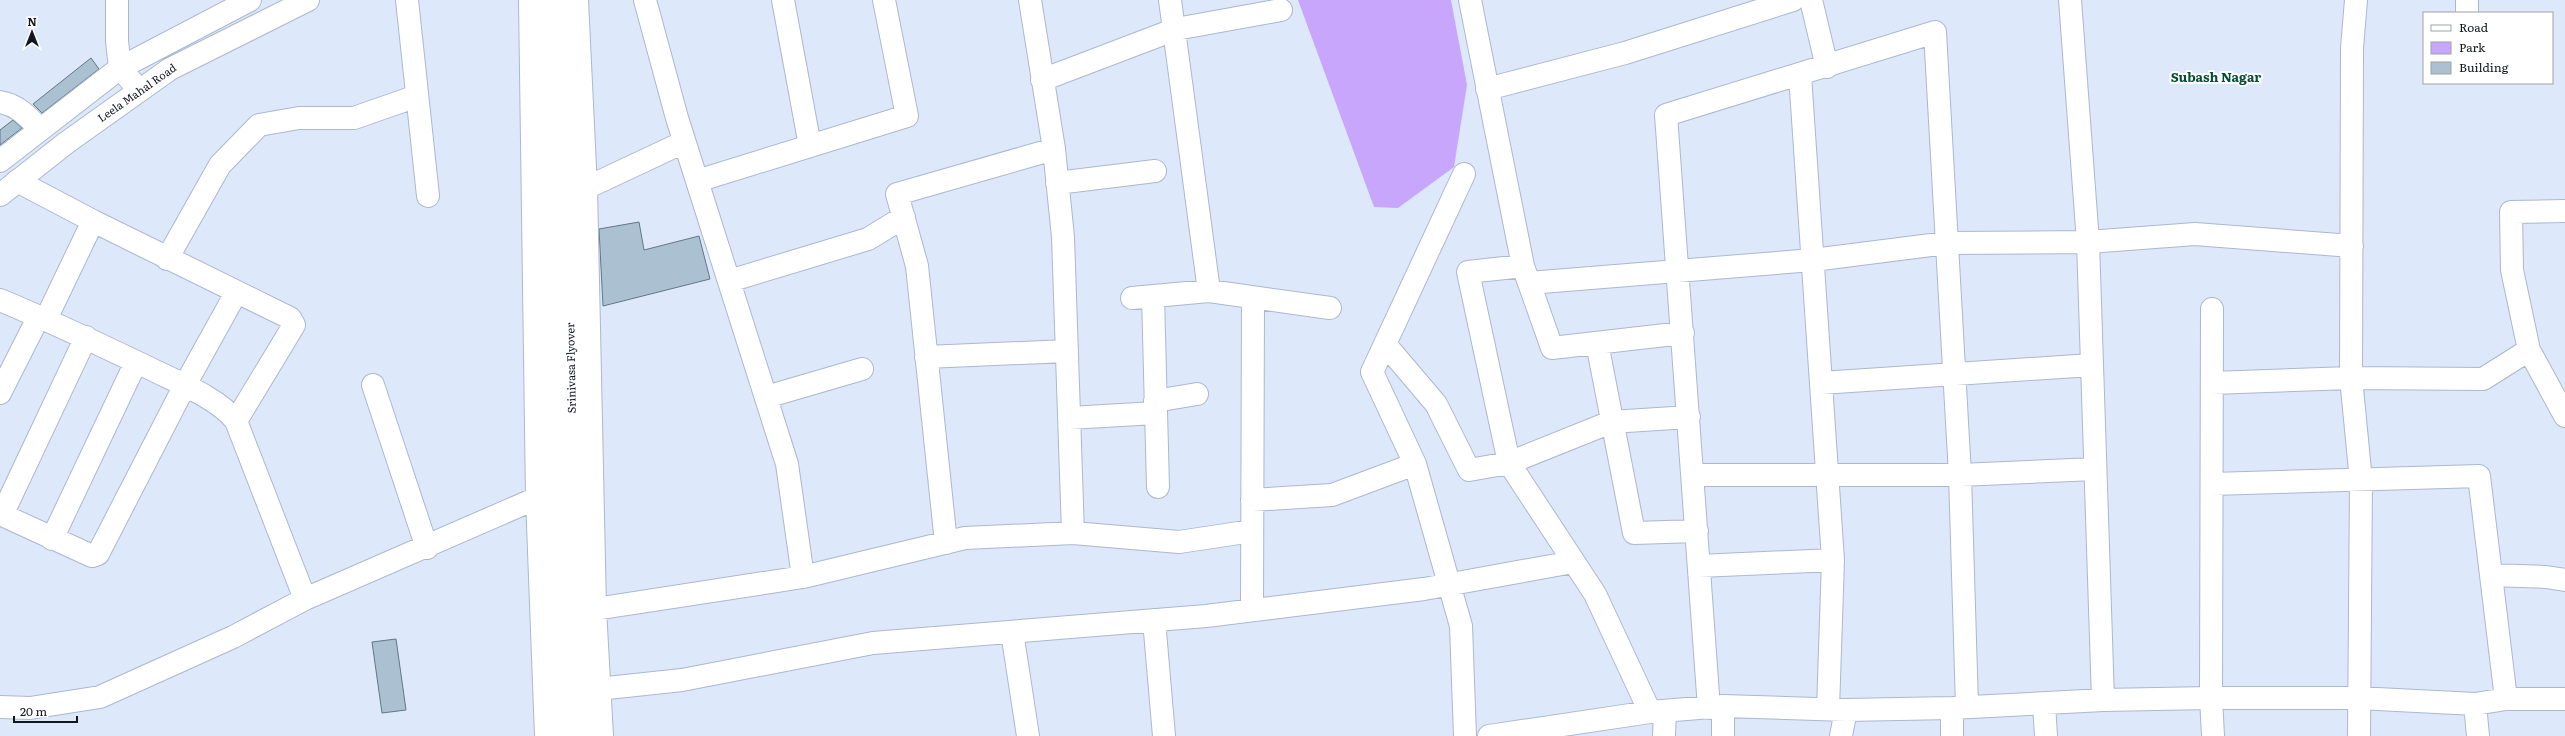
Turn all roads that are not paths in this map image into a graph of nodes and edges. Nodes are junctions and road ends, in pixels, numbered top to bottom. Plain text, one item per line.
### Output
1 (117, 0) edge
2 (250, 0) edge
3 (308, 0) edge
4 (407, 0) edge
5 (530, 0) edge
6 (546, 0) edge
7 (564, 0) edge
8 (577, 0) edge
9 (645, 0) edge
10 (784, 0) edge
11 (884, 0) edge
12 (1030, 0) edge
13 (1170, 0) edge
14 (1470, 0) edge
15 (1793, 0) edge
16 (1811, 0) edge
17 (2070, 0) edge
18 (2356, 0) edge
19 (2467, 0) edge
20 (1281, 10) dead end
21 (2467, 12) edge
22 (1176, 29) junction
23 (1827, 67) junction
24 (120, 68) junction
25 (1800, 75) junction
26 (1042, 80) junction
27 (1487, 89) junction
28 (138, 90) junction
29 (417, 96) junction
30 (0, 102) edge
31 (39, 128) junction
32 (684, 142) junction
33 (810, 146) junction
34 (1054, 149) junction
35 (0, 161) edge
36 (1155, 171) dead end
37 (1464, 174) dead end
38 (17, 181) junction
39 (697, 181) junction
40 (1057, 183) junction
41 (586, 188) junction
42 (0, 195) edge
43 (428, 196) dead end
44 (2565, 211) edge
45 (904, 217) junction
46 (93, 221) junction
47 (2088, 242) junction
48 (1947, 243) junction
49 (2352, 246) junction
50 (167, 259) junction
51 (1813, 260) junction
52 (1677, 270) junction
53 (1526, 274) junction
54 (729, 281) junction
55 (1209, 291) junction
56 (236, 293) junction
57 (1253, 298) junction
58 (0, 300) edge
59 (1330, 308) dead end
60 (2212, 309) dead end
61 (43, 318) junction
62 (1683, 333) junction
63 (86, 337) junction
64 (1597, 343) junction
65 (1386, 344) junction
66 (2529, 350) junction
67 (1067, 351) junction
68 (926, 357) junction
69 (136, 362) junction
70 (2091, 366) junction
71 (862, 369) dead end
72 (1954, 375) junction
73 (2351, 378) junction
74 (1821, 382) junction
75 (2212, 382) junction
76 (185, 385) junction
77 (373, 385) dead end
78 (0, 393) edge
79 (1197, 394) dead end
80 (766, 397) junction
81 (1156, 407) junction
82 (2565, 416) edge
83 (1689, 417) junction
84 (1069, 418) junction
85 (236, 422) junction
86 (1612, 422) junction
87 (1509, 463) junction
88 (1415, 464) junction
89 (2094, 469) junction
90 (1693, 475) junction
91 (1827, 475) junction
92 (1960, 475) junction
93 (2360, 481) junction
94 (2212, 484) junction
95 (1158, 487) dead end
96 (537, 498) junction
97 (1252, 500) junction
98 (1, 514) edge
99 (1252, 531) junction
100 (1697, 532) junction
101 (1073, 533) junction
102 (52, 540) junction
103 (946, 543) junction
104 (427, 548) junction
105 (1833, 560) junction
106 (1573, 562) junction
107 (1699, 566) junction
108 (2491, 575) junction
109 (803, 577) junction
110 (2565, 580) edge
111 (1449, 584) junction
112 (305, 599) junction
113 (595, 609) junction
114 (1252, 610) junction
115 (1154, 620) junction
116 (1012, 632) junction
117 (598, 689) junction
118 (2211, 698) junction
119 (2358, 698) junction
120 (2506, 699) junction
121 (2565, 699) edge
122 (2103, 700) junction
123 (2044, 704) junction
124 (2475, 704) junction
125 (0, 707) edge
126 (1716, 707) junction
127 (1960, 707) junction
128 (1837, 709) junction
129 (1658, 712) junction
130 (1533, 733) edge
131 (546, 736) edge
132 (560, 736) edge
133 (581, 736) edge
134 (602, 736) edge
135 (1028, 736) edge
136 (1164, 736) edge
137 (1465, 736) edge
138 (1489, 736) edge
139 (1664, 736) edge
140 (1723, 736) edge
141 (1841, 736) edge
142 (1952, 736) edge
143 (2046, 736) edge
144 (2213, 736) edge
145 (2359, 736) edge
146 (2478, 736) edge

1 - 24 street
2 - 24 street
3 - 28 street, Leela Mahal Road
4 - 29 street
5 - 96 street
6 - 132 street, Srinivasa Flyover
7 - 133 street, Srinivasa Flyover
8 - 41 street
9 - 32 street
10 - 33 street
11 - 33 street
12 - 26 street
13 - 22 street
14 - 27 street
15 - 27 street
16 - 23 street
17 - 47 street
18 - 49 street
19 - 21 street
20 - 22 street
22 - 26 street
22 - 55 street
23 - 25 street
23 - 48 street
24 - 28 street
24 - 31 street
25 - 51 street
25 - 52 street
26 - 34 street
27 - 53 street
28 - 38 street, Leela Mahal Road
29 - 43 street
29 - 50 street
30 - 31 street
31 - 35 street
32 - 39 street
32 - 41 street
33 - 39 street
34 - 40 street
34 - 45 street
36 - 40 street
37 - 65 street
38 - 42 street, Leela Mahal Road
38 - 46 street
39 - 54 street
40 - 67 street
41 - 113 street
44 - 66 street
45 - 54 street
45 - 68 street
46 - 50 street
46 - 61 street
47 - 48 street
47 - 49 street
47 - 70 street
48 - 51 street
48 - 72 street
49 - 73 street
50 - 56 street
51 - 52 street
51 - 74 street
52 - 53 street
52 - 62 street
53 - 64 street
53 - 87 street
54 - 80 street
55 - 57 street
55 - 81 street
56 - 76 street
56 - 85 street
57 - 59 street
57 - 97 street
58 - 61 street
60 - 75 street
61 - 63 street
61 - 78 street
62 - 64 street
62 - 83 street
63 - 69 street
63 - 98 street
64 - 86 street
65 - 87 street
65 - 88 street
66 - 73 street
66 - 82 street
67 - 68 street
67 - 84 street
68 - 103 street
69 - 76 street
69 - 102 street
70 - 72 street
70 - 89 street
71 - 80 street
72 - 74 street
72 - 92 street
73 - 75 street
73 - 93 street
74 - 91 street
75 - 94 street
76 - 85 street
76 - 102 street
77 - 104 street
79 - 81 street
80 - 109 street
81 - 84 street
81 - 95 street
83 - 86 street
83 - 90 street
84 - 101 street
85 - 112 street
86 - 87 street
86 - 100 street
87 - 106 street
88 - 97 street
88 - 111 street
89 - 92 street
89 - 122 street
90 - 91 street
90 - 100 street
91 - 92 street
91 - 105 street
92 - 127 street
93 - 94 street
93 - 108 street
93 - 119 street
94 - 118 street
96 - 104 street
96 - 131 street
97 - 99 street
98 - 102 street
99 - 101 street
99 - 114 street
100 - 107 street
101 - 103 street
103 - 109 street
104 - 112 street
105 - 107 street
105 - 128 street
106 - 111 street
106 - 129 street
107 - 126 street
108 - 110 street
108 - 120 street
109 - 113 street
111 - 114 street
111 - 137 street
112 - 125 street
113 - 117 street
114 - 115 street
115 - 116 street
115 - 136 street
116 - 117 street
116 - 135 street
117 - 134 street
118 - 119 street
118 - 122 street
118 - 144 street
119 - 124 street
119 - 145 street
120 - 121 street
120 - 124 street
122 - 123 street
123 - 127 street
123 - 143 street
124 - 146 street
126 - 128 street
126 - 129 street
126 - 140 street
127 - 128 street
127 - 142 street
128 - 141 street
129 - 130 street
129 - 139 street
130 - 138 street

